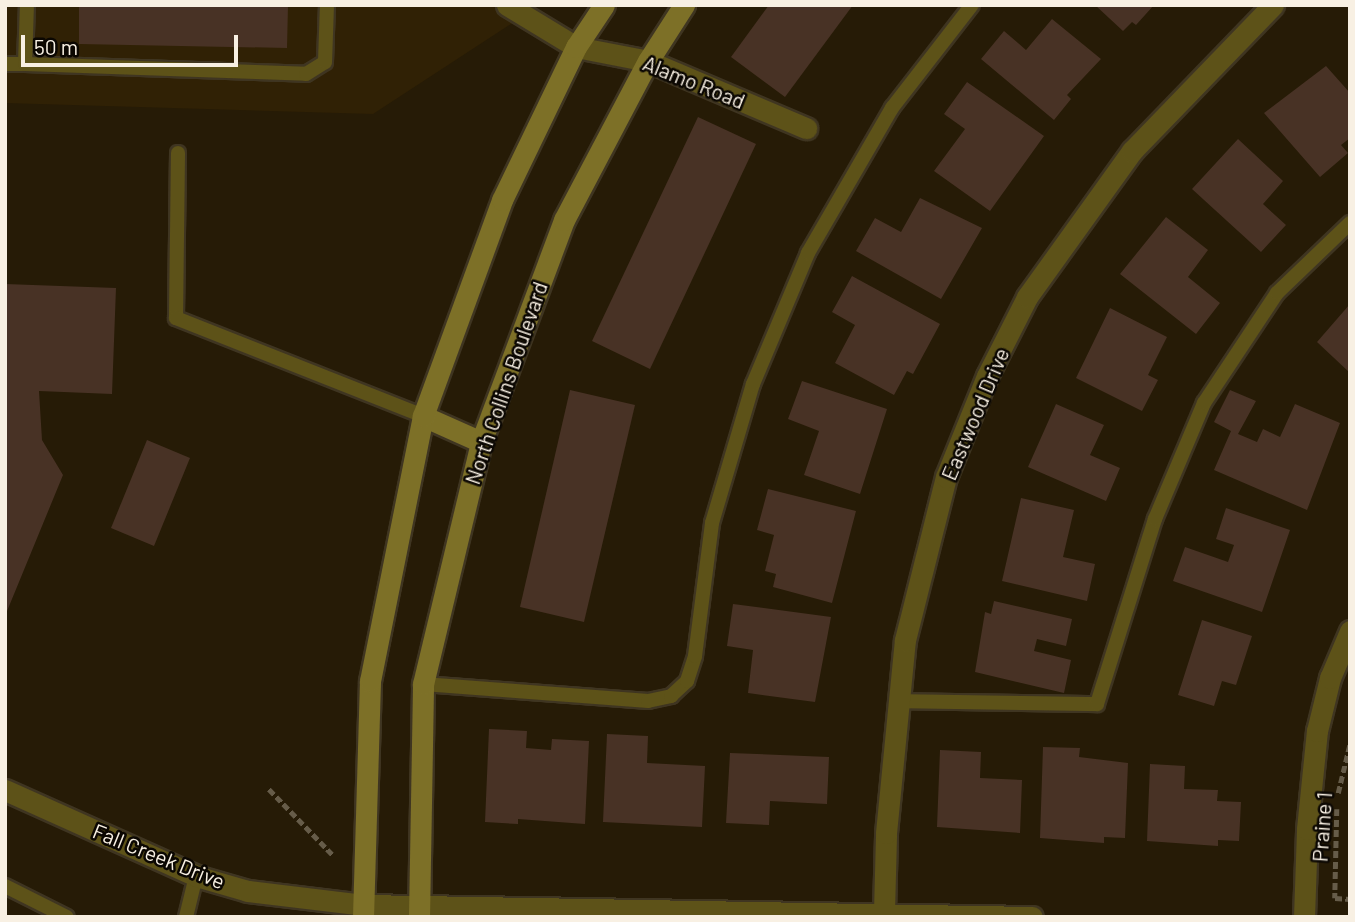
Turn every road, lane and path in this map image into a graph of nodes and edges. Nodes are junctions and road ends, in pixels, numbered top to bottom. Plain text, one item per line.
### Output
1 (27, 5) edge
2 (327, 5) edge
3 (507, 5) edge
4 (604, 5) edge
5 (684, 5) edge
6 (972, 5) edge
7 (1273, 5) edge
8 (576, 47) junction
9 (648, 61) junction
10 (5, 64) edge
11 (25, 64) junction
12 (806, 128) dead end
13 (178, 152) dead end
14 (1350, 223) edge
15 (423, 416) junction
16 (481, 442) junction
17 (1350, 631) edge
18 (423, 684) junction
19 (897, 701) junction
20 (1350, 743) edge
21 (269, 789) dead end
22 (5, 790) edge
23 (334, 856) dead end
24 (196, 876) junction
25 (5, 886) edge
26 (1350, 899) edge
27 (363, 911) edge
28 (419, 912) edge
29 (884, 912) junction
30 (68, 917) edge
31 (186, 917) edge
32 (1032, 917) edge
33 (1304, 917) edge

1 - 11 lane
2 - 11 lane
3 - 8 street, Alamo Road
4 - 8 main road
5 - 9 main road, North Collins Boulevard
6 - 18 lane
7 - 19 street, Eastwood Drive
8 - 9 street, Alamo Road
8 - 15 main road
9 - 12 street, Alamo Road
9 - 16 main road, North Collins Boulevard
10 - 11 lane
13 - 15 lane
14 - 19 lane
15 - 16 main road
15 - 27 main road
16 - 18 main road, North Collins Boulevard
17 - 33 street
18 - 28 main road, North Collins Boulevard
19 - 29 street, Eastwood Drive
20 - 26 path, Praine 1
21 - 23 path
22 - 24 street, Fall Creek Drive
24 - 27 street, Fall Creek Drive
24 - 31 lane
25 - 30 lane
27 - 28 street, Fall Creek Drive
28 - 29 street, Fall Creek Drive
29 - 32 street, Fall Creek Drive

